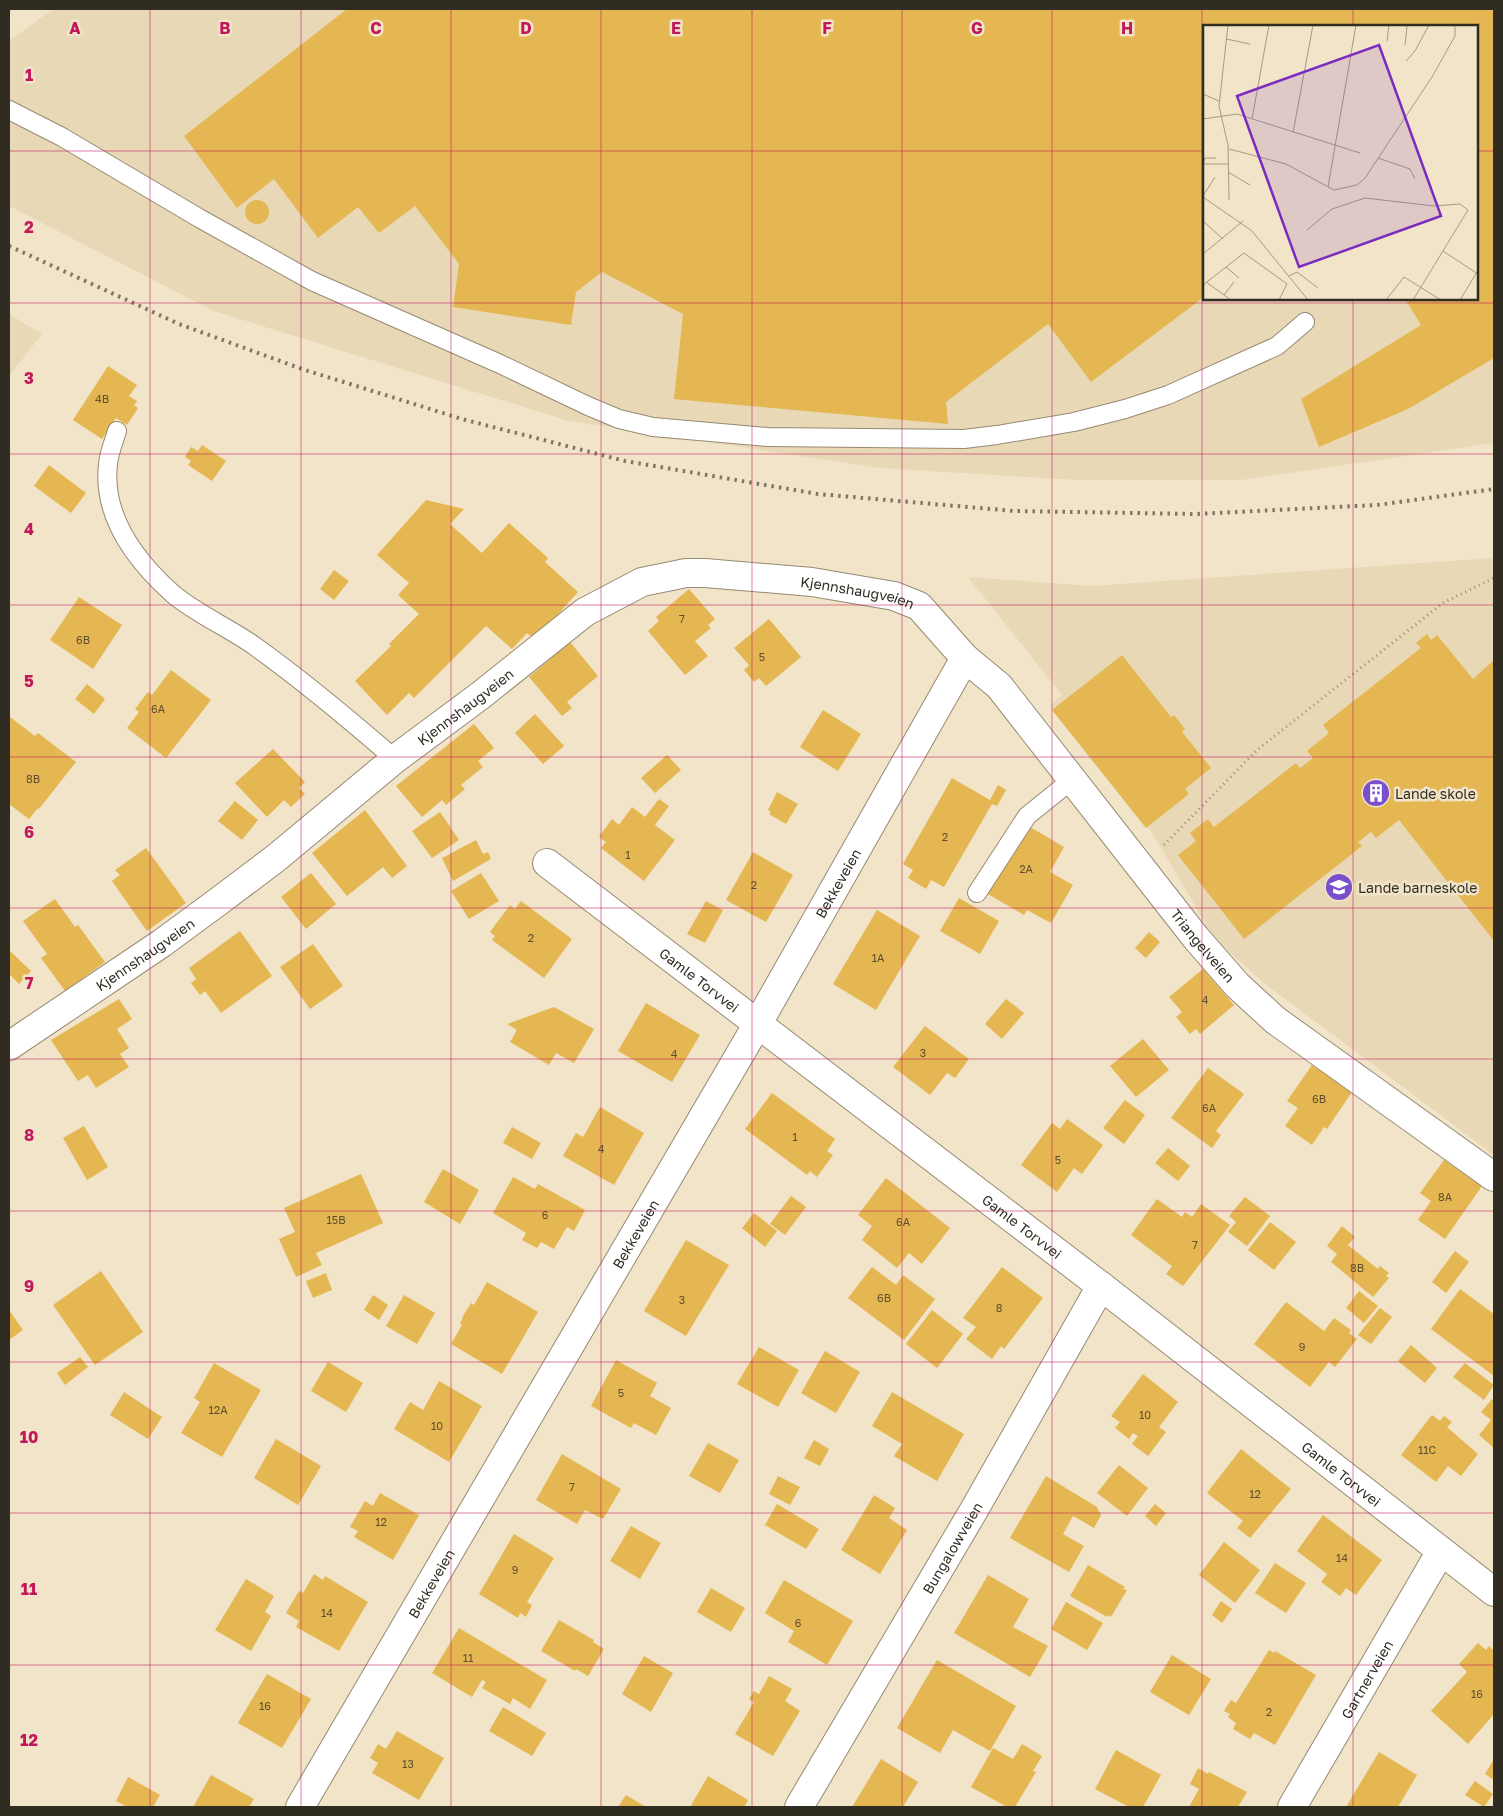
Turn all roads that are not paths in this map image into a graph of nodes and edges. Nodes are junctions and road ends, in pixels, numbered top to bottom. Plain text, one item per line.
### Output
1 (9, 110) edge
2 (1305, 322) dead end
3 (117, 431) dead end
4 (965, 658) junction
5 (395, 759) junction
6 (1073, 779) junction
7 (547, 863) dead end
8 (977, 893) dead end
9 (757, 1025) junction
10 (9, 1046) edge
11 (1494, 1178) edge
12 (1101, 1286) junction
13 (1441, 1551) junction
14 (1494, 1592) edge
15 (300, 1807) edge
16 (799, 1807) edge
17 (1292, 1807) edge

1 - 2 lane
3 - 5 lane
4 - 5 street, Kjennshaugveien
4 - 6 street, Triangelveien
4 - 9 street, Bekkeveien
5 - 10 street, Kjennshaugveien
6 - 8 lane
6 - 11 street, Triangelveien
7 - 9 street, Gamle Torvvei
9 - 12 street, Gamle Torvvei
9 - 15 street, Bekkeveien
12 - 13 street, Gamle Torvvei
12 - 16 street, Bungalowveien
13 - 14 street, Gamle Torvvei
13 - 17 street, Gartnerveien

